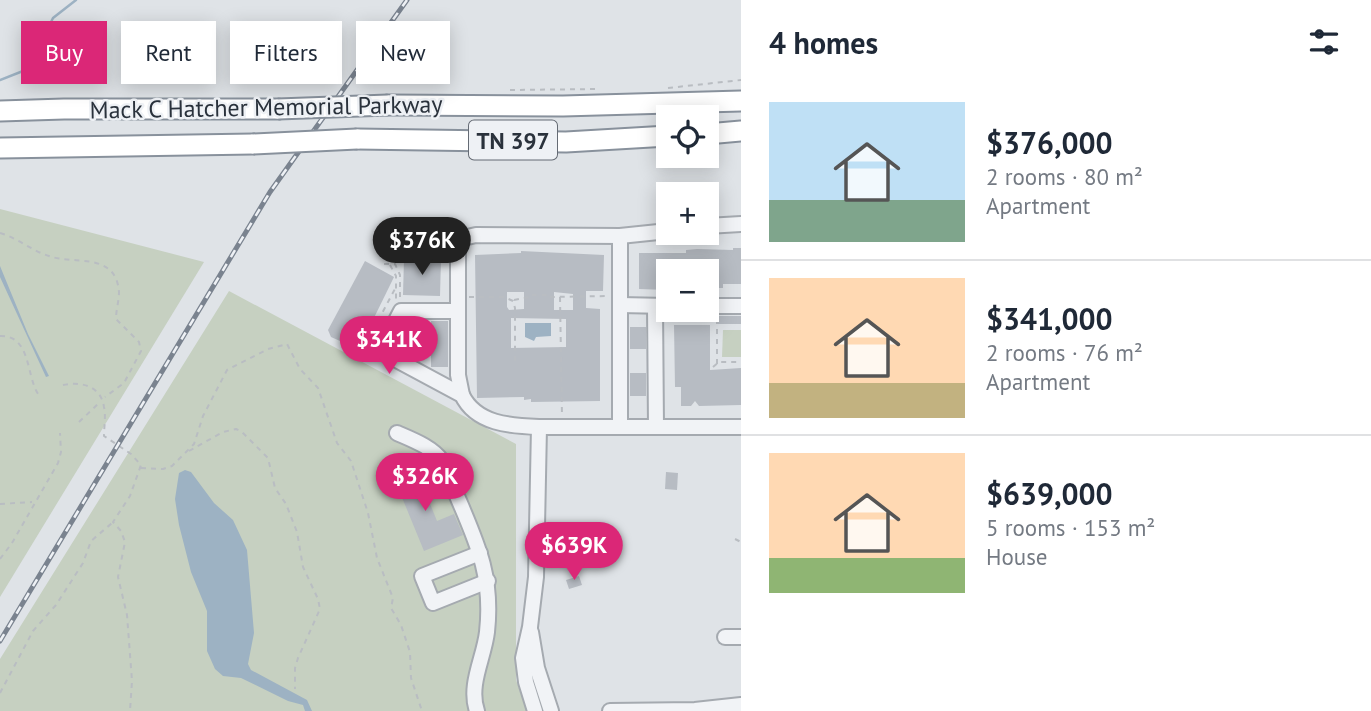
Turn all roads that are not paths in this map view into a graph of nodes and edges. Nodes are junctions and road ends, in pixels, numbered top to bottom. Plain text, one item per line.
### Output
1 (741, 101) edge
2 (0, 111) edge
3 (741, 131) edge
4 (719, 133) edge
5 (656, 137) edge
6 (0, 148) edge
7 (741, 224) edge
8 (719, 229) edge
9 (620, 236) junction
10 (656, 236) edge
11 (620, 301) junction
12 (458, 304) junction
13 (656, 305) edge
14 (719, 306) edge
15 (741, 306) edge
16 (661, 322) edge
17 (461, 395) junction
18 (539, 427) junction
19 (620, 427) junction
20 (656, 427) junction
21 (741, 428) edge
22 (397, 433) dead end
23 (480, 552) junction
24 (488, 582) junction
25 (530, 627) junction
26 (725, 637) dead end
27 (741, 637) edge
28 (741, 705) edge
29 (697, 710) edge
30 (477, 711) edge
31 (535, 711) edge
32 (551, 711) edge
33 (610, 711) edge
34 (678, 711) edge

1 - 2 highway, Mack C Hatcher Memorial Parkway / TN 397, bridge
3 - 4 highway
5 - 6 highway, Mack C Hatcher Memorial Parkway / TN 397, bridge
7 - 8 street
9 - 10 street
9 - 11 street
9 - 12 street
11 - 13 street
11 - 19 street
12 - 17 street
12 - 17 street
14 - 15 street
16 - 20 street
17 - 18 street
18 - 19 street
18 - 25 street
19 - 20 street
20 - 21 street
22 - 23 street
23 - 24 street
23 - 24 street
24 - 30 street
25 - 31 street
25 - 32 street
26 - 27 street
28 - 29 street
29 - 34 street
33 - 34 street

